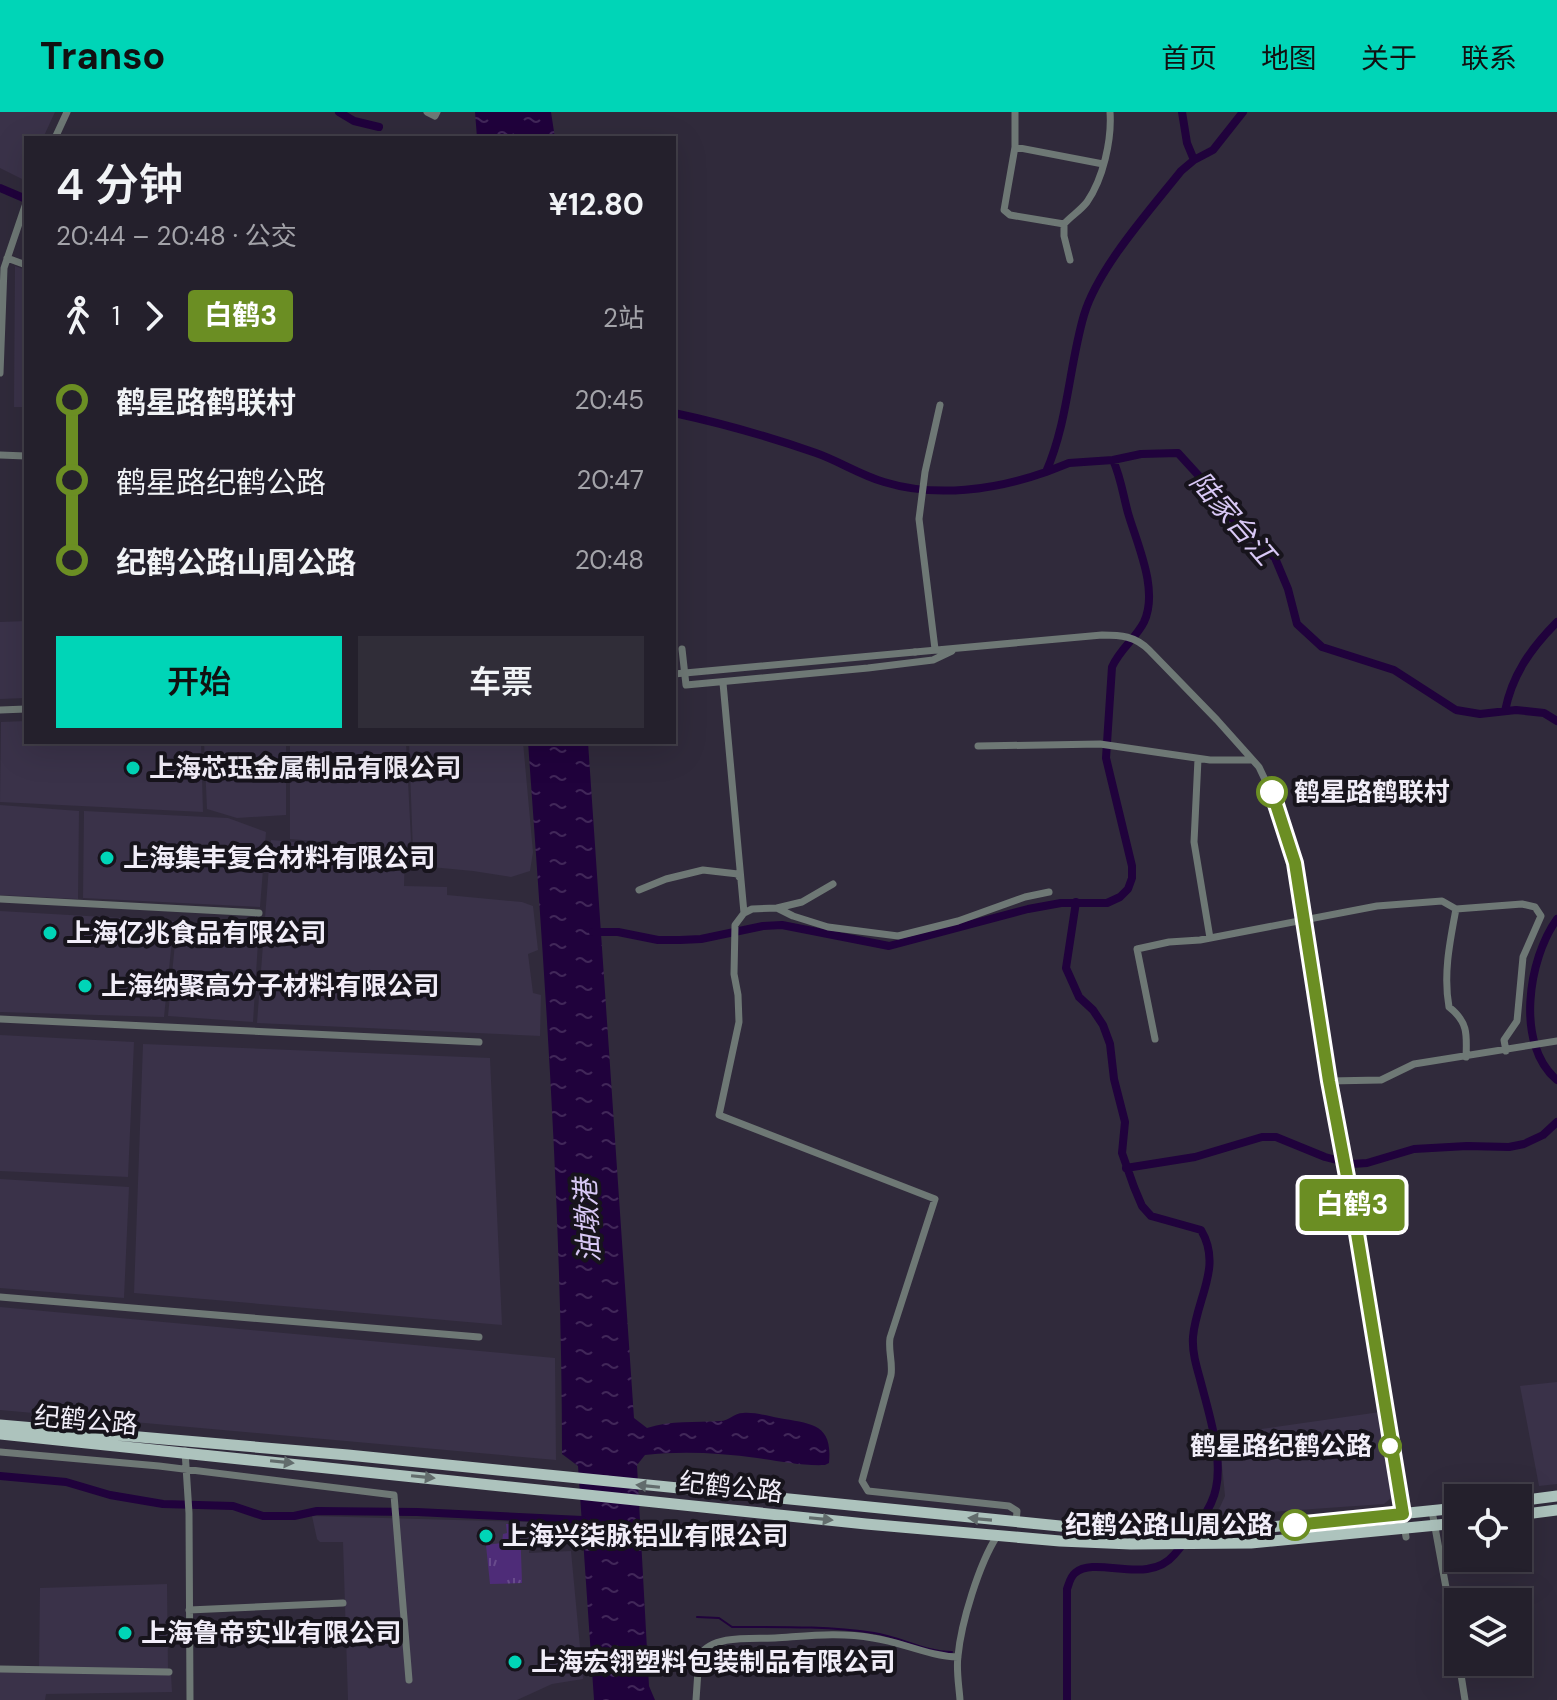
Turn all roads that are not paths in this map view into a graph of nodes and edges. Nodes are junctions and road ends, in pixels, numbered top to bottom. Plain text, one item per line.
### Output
1 (67, 112) edge
2 (427, 112) edge
3 (437, 112) edge
4 (1015, 112) edge
5 (1110, 112) edge
6 (56, 136) edge
7 (1015, 147) junction
8 (1103, 164) junction
9 (24, 208) edge
10 (1064, 224) junction
11 (0, 242) edge
12 (10, 245) junction
13 (7, 258) junction
14 (1070, 260) dead end
15 (24, 264) edge
16 (0, 373) edge
17 (940, 405) dead end
18 (0, 455) edge
19 (24, 456) edge
20 (958, 648) junction
21 (682, 649) dead end
22 (935, 649) junction
23 (676, 674) edge
24 (723, 683) junction
25 (24, 709) edge
26 (0, 710) edge
27 (978, 746) dead end
28 (1198, 759) junction
29 (1252, 760) junction
30 (740, 878) junction
31 (833, 884) dead end
32 (639, 890) dead end
33 (1049, 892) dead end
34 (0, 899) edge
35 (777, 908) junction
36 (1456, 909) junction
37 (259, 913) dead end
38 (744, 913) junction
39 (1304, 920) junction
40 (1210, 938) junction
41 (0, 1019) edge
42 (1155, 1039) dead end
43 (479, 1042) dead end
44 (1553, 1042) edge
45 (1506, 1051) junction
46 (1466, 1057) junction
47 (1329, 1081) junction
48 (0, 1297) edge
49 (479, 1337) dead end
50 (0, 1425) edge
51 (0, 1434) edge
52 (148, 1444) junction
53 (185, 1451) junction
54 (0, 1452) edge
55 (186, 1469) junction
56 (1557, 1496) edge
57 (1532, 1499) edge
58 (1444, 1510) edge
59 (1557, 1510) edge
60 (1432, 1511) junction
61 (1532, 1513) edge
62 (1403, 1514) junction
63 (1016, 1523) junction
64 (1444, 1525) edge
65 (1434, 1526) junction
66 (1405, 1533) junction
67 (997, 1536) junction
68 (1446, 1588) edge
69 (343, 1603) dead end
70 (189, 1610) junction
71 (958, 1657) junction
72 (0, 1669) edge
73 (169, 1672) dead end
74 (1461, 1676) edge
75 (409, 1680) dead end
76 (696, 1698) edge
77 (190, 1700) edge
78 (960, 1700) edge
79 (1465, 1700) edge

1 - 6 street
2 - 3 street
4 - 7 street
5 - 8 street
7 - 8 street
7 - 10 street
8 - 10 street
9 - 12 street
10 - 14 street
11 - 12 street
12 - 13 street
13 - 15 street
13 - 16 street
17 - 22 street
18 - 19 street
20 - 22 street
20 - 24 street
20 - 29 street
21 - 24 street
22 - 23 street, bridge
24 - 30 street
25 - 26 street
27 - 28 street
28 - 29 street
28 - 40 street
29 - 39 street
30 - 32 street
30 - 38 street
31 - 35 street
33 - 35 street
34 - 37 street
35 - 38 street
36 - 39 street
36 - 45 street
36 - 46 street
38 - 63 street
39 - 40 street
39 - 47 street
40 - 42 street
41 - 43 street
44 - 45 street
45 - 46 street
46 - 47 street
47 - 62 street
48 - 49 street
50 - 52 main road, 纪鹤公路
51 - 52 main road, 纪鹤公路
52 - 53 main road, 纪鹤公路
63 -> 52 main road, 纪鹤公路
53 - 55 street
53 -> 67 main road, 纪鹤公路
54 - 55 street
55 - 70 street
55 - 75 street
56 - 57 main road
58 - 60 main road, 纪鹤公路
59 - 61 main road
60 - 62 main road, 纪鹤公路
60 - 65 street
62 - 63 main road, 纪鹤公路
62 - 66 street
64 - 65 main road, 纪鹤公路
65 - 66 main road, 纪鹤公路
65 - 68 street
66 - 67 main road, 纪鹤公路
67 - 71 street
69 - 70 street
70 - 77 street
71 - 76 street
71 - 78 street
72 - 73 street
74 - 79 street

